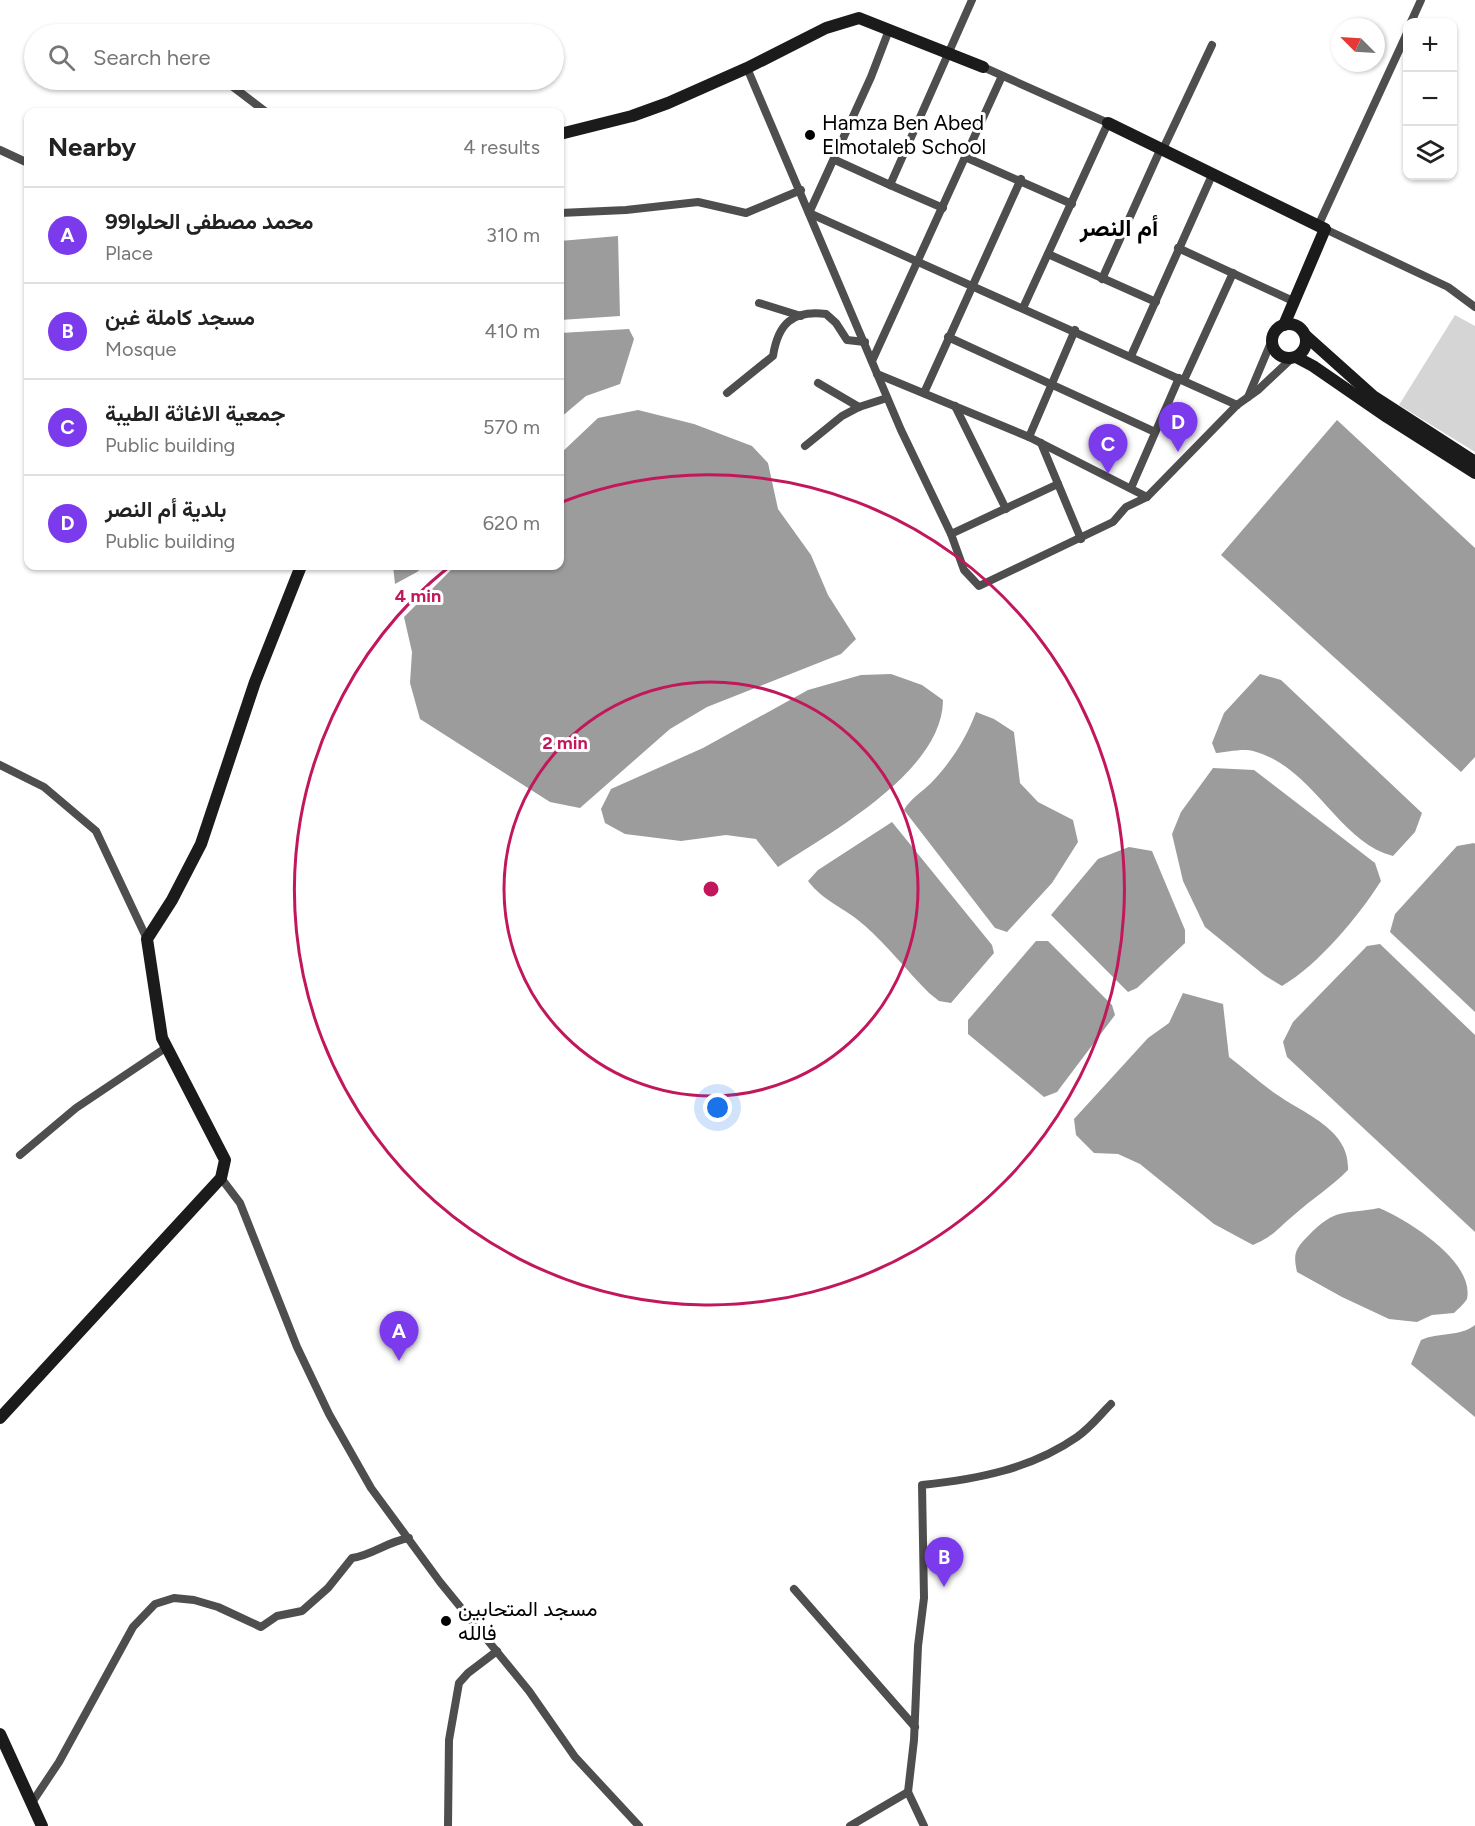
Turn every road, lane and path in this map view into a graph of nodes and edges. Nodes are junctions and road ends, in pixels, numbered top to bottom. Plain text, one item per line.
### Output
1 (972, 0) edge
2 (1421, 0) edge
3 (1413, 18) edge
4 (889, 30) junction
5 (1403, 40) edge
6 (1212, 45) dead end
7 (948, 53) junction
8 (747, 68) junction
9 (983, 68) joint
10 (1002, 76) junction
11 (237, 90) edge
12 (261, 108) edge
13 (1108, 123) junction
14 (564, 133) edge
15 (1162, 149) junction
16 (0, 150) edge
17 (965, 157) junction
18 (835, 160) junction
19 (24, 161) edge
20 (1213, 173) junction
21 (1021, 179) junction
22 (890, 186) junction
23 (801, 190) junction
24 (1072, 204) junction
25 (943, 208) junction
26 (564, 213) edge
27 (809, 213) junction
28 (1322, 227) junction
29 (1178, 248) junction
30 (1048, 254) junction
31 (918, 261) junction
32 (1233, 273) junction
33 (1102, 279) junction
34 (971, 285) junction
35 (1293, 301) junction
36 (1156, 302) junction
37 (759, 303) dead end
38 (1475, 307) edge
39 (1023, 308) junction
40 (801, 316) junction
41 (1284, 325) junction
42 (1075, 330) junction
43 (1306, 336) junction
44 (948, 337) junction
45 (1272, 340) junction
46 (865, 342) junction
47 (1131, 357) junction
48 (1294, 357) junction
49 (872, 360) junction
50 (877, 374) junction
51 (1182, 379) junction
52 (818, 383) dead end
53 (1051, 386) junction
54 (728, 393) dead end
55 (924, 393) junction
56 (1248, 397) junction
57 (887, 398) junction
58 (1238, 405) junction
59 (955, 406) junction
60 (859, 407) junction
61 (1155, 432) junction
62 (1029, 437) junction
63 (1041, 443) junction
64 (805, 446) dead end
65 (1475, 462) edge
66 (1475, 473) edge
67 (1058, 484) junction
68 (1131, 488) junction
69 (1147, 497) junction
70 (1006, 509) junction
71 (951, 534) junction
72 (1081, 539) junction
73 (299, 570) edge
74 (0, 765) edge
75 (147, 939) junction
76 (167, 1047) junction
77 (20, 1155) dead end
78 (221, 1178) junction
79 (1111, 1404) dead end
80 (0, 1418) edge
81 (409, 1538) junction
82 (794, 1589) dead end
83 (497, 1651) junction
84 (915, 1727) junction
85 (0, 1734) edge
86 (908, 1792) junction
87 (31, 1804) junction
88 (42, 1826) edge
89 (448, 1826) edge
90 (639, 1826) edge
91 (850, 1826) edge
92 (924, 1826) edge

1 - 7 street
2 - 3 street
4 - 7 street
4 - 8 street
4 - 18 street
5 - 28 street
6 - 15 street
7 - 9 street
7 - 22 street
8 - 14 street
8 - 23 street
9 - 10 street
10 - 13 street
10 - 17 street
11 - 12 street
13 - 15 street
13 - 24 street
15 - 20 street
15 - 33 street
16 - 19 street
17 - 21 street
17 - 25 street
18 - 22 street
18 - 27 street
20 - 28 street
20 - 29 street
21 - 24 street
21 - 34 street
22 - 25 street
23 - 26 street
23 - 27 street
24 - 30 street
25 - 31 street
27 - 31 street
27 - 46 street
28 - 35 street
28 - 38 street
29 - 32 street
29 - 36 street
30 - 33 street
30 - 39 street
31 - 34 street
31 - 49 street
32 - 35 street
32 - 51 street
33 - 36 street
34 - 39 street
34 - 44 street
35 - 41 street
36 - 47 street
37 - 40 street
39 - 42 street
40 - 46 street
40 - 54 street
41 - 43 street
41 - 45 street
42 - 47 street
42 - 53 street
43 - 48 street
43 - 65 street
44 - 53 street
44 - 55 street
45 - 48 street
45 - 56 street
46 - 49 street
47 - 51 street
48 - 56 street
48 - 66 street
49 - 50 street
50 - 55 street
50 - 57 street
51 - 58 street
51 - 61 street
52 - 60 street
53 - 61 street
53 - 62 street
55 - 59 street
56 - 58 street
57 - 60 street
57 - 71 street
58 - 69 street
59 - 62 street
59 - 70 street
60 - 64 street
61 - 68 street
62 - 63 street
63 - 67 street
63 - 68 street
67 - 70 street
67 - 72 street
68 - 69 street
69 - 72 street
70 - 71 street
71 - 72 street
73 - 75 street
74 - 75 street
75 - 76 street
76 - 77 street
76 - 78 street
78 - 80 street
78 - 81 street
79 - 84 street
81 - 83 street
81 - 87 street
82 - 84 street
83 - 89 street
83 - 90 street
84 - 86 street
85 - 87 street
86 - 91 street
86 - 92 street
87 - 88 street

